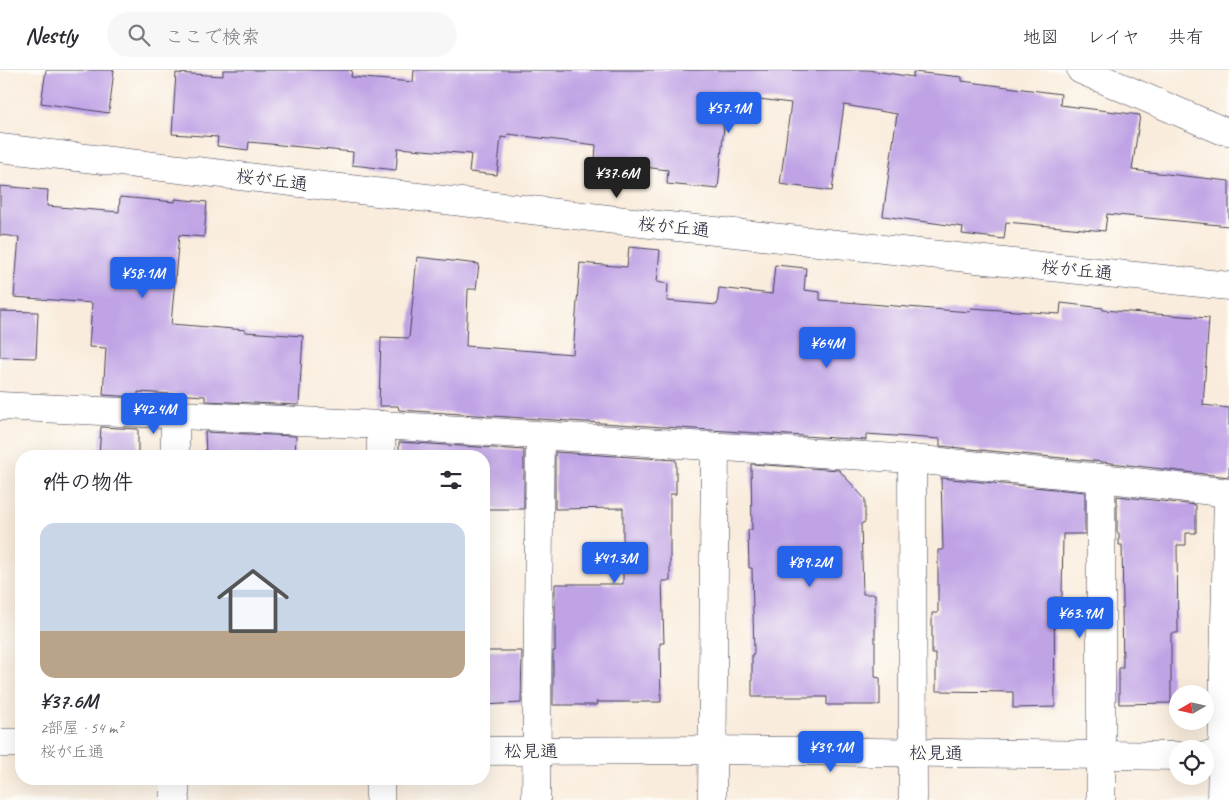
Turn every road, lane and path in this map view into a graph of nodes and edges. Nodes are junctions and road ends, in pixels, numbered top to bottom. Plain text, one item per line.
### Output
1 (1081, 70) edge
2 (1229, 131) edge
3 (0, 148) edge
4 (1229, 286) edge
5 (0, 406) edge
6 (175, 415) junction
7 (381, 425) junction
8 (540, 436) junction
9 (715, 447) junction
10 (175, 450) edge
11 (381, 450) edge
12 (912, 459) junction
13 (1101, 478) junction
14 (1228, 493) edge
15 (0, 743) edge
16 (15, 743) edge
17 (712, 750) junction
18 (490, 751) edge
19 (537, 751) junction
20 (913, 752) junction
21 (1101, 756) junction
22 (1169, 756) edge
23 (1218, 756) edge
24 (175, 785) edge
25 (380, 785) edge
26 (175, 800) edge
27 (380, 800) edge
28 (536, 800) edge
29 (712, 800) edge
30 (913, 800) edge
31 (1100, 800) edge
32 (1220, 800) edge

1 - 2 street
3 - 4 street, 桜が丘通
5 - 6 street
6 - 7 street
6 - 10 street
7 - 8 street
7 - 11 street
8 - 9 street
8 - 19 street
9 - 12 street
9 - 17 street
12 - 13 street
12 - 20 street
13 - 14 street
13 - 21 street
14 - 23 street
15 - 16 street
17 - 19 street, 松見通
17 - 20 street, 松見通
17 - 29 street
18 - 19 street, 松見通
19 - 28 street
20 - 21 street, 松見通
20 - 30 street
21 - 22 street, 松見通
21 - 31 street
23 - 32 street
24 - 26 street
25 - 27 street

